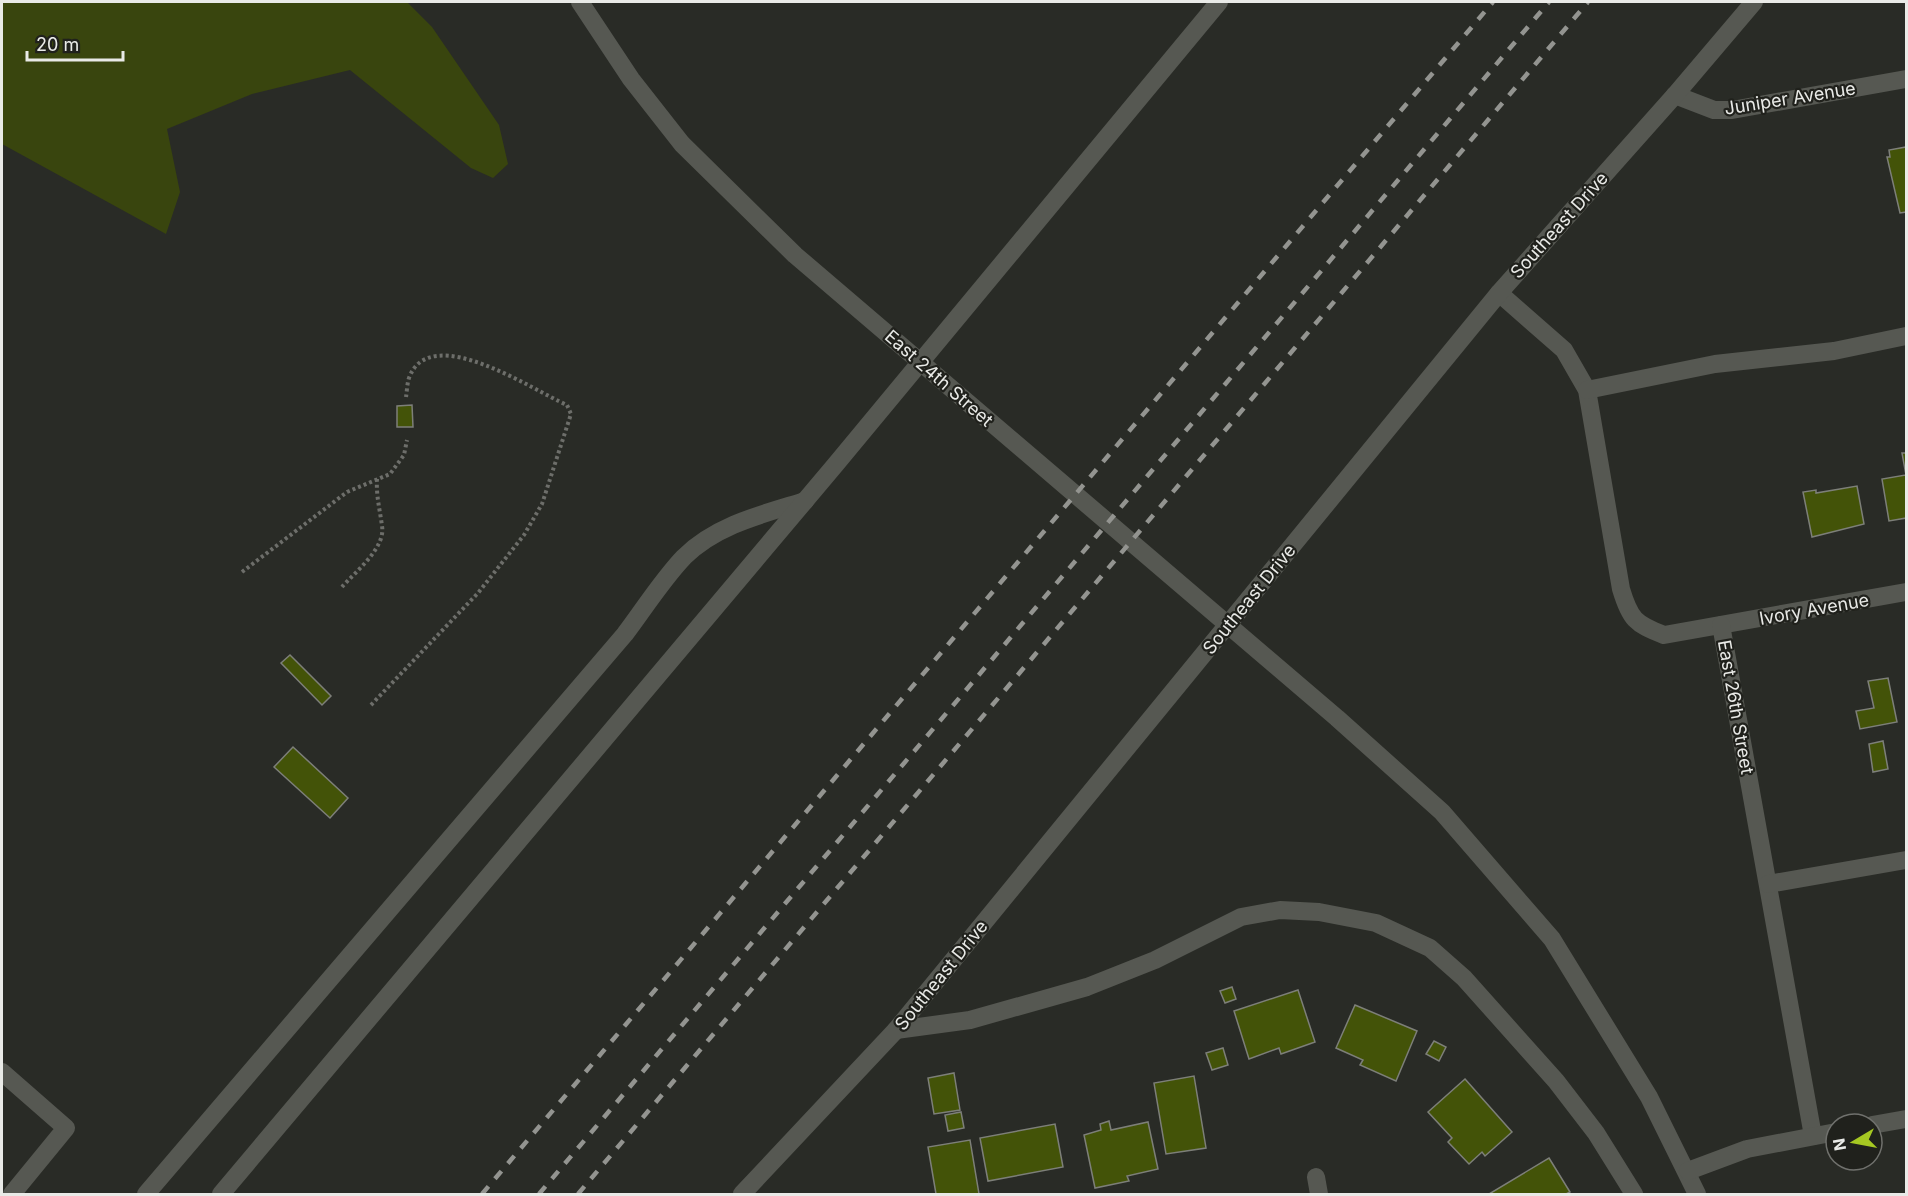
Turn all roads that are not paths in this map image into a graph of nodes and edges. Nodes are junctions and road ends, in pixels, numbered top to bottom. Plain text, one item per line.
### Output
1 (580, 2) edge
2 (1219, 2) edge
3 (1754, 2) edge
4 (1906, 79) edge
5 (1675, 95) junction
6 (1499, 293) junction
7 (1906, 336) edge
8 (1587, 390) junction
9 (805, 501) junction
10 (1906, 592) edge
11 (1721, 625) junction
12 (1906, 860) edge
13 (1768, 884) junction
14 (896, 1030) junction
15 (2, 1072) edge
16 (1906, 1119) edge
17 (1884, 1123) edge
18 (1824, 1134) edge
19 (1813, 1136) junction
20 (1688, 1172) junction
21 (12, 1194) edge
22 (146, 1194) edge
23 (221, 1194) edge
24 (742, 1194) edge
25 (1634, 1194) edge
26 (1697, 1194) edge

1 - 20 street, East 24th Street
2 - 9 street
3 - 5 street, Southeast Drive
4 - 5 street, Juniper Avenue
5 - 6 street, Southeast Drive
6 - 8 street, East 26th Street
6 - 14 street, Southeast Drive
7 - 8 street
8 - 11 street, East 26th Street
9 - 22 street
9 - 23 street
10 - 11 street, Ivory Avenue
11 - 13 street, East 26th Street
12 - 13 street
13 - 19 street, East 26th Street
14 - 24 street, Southeast Drive
14 - 25 street
15 - 21 street
16 - 17 street
18 - 19 street
19 - 20 street
20 - 26 street

